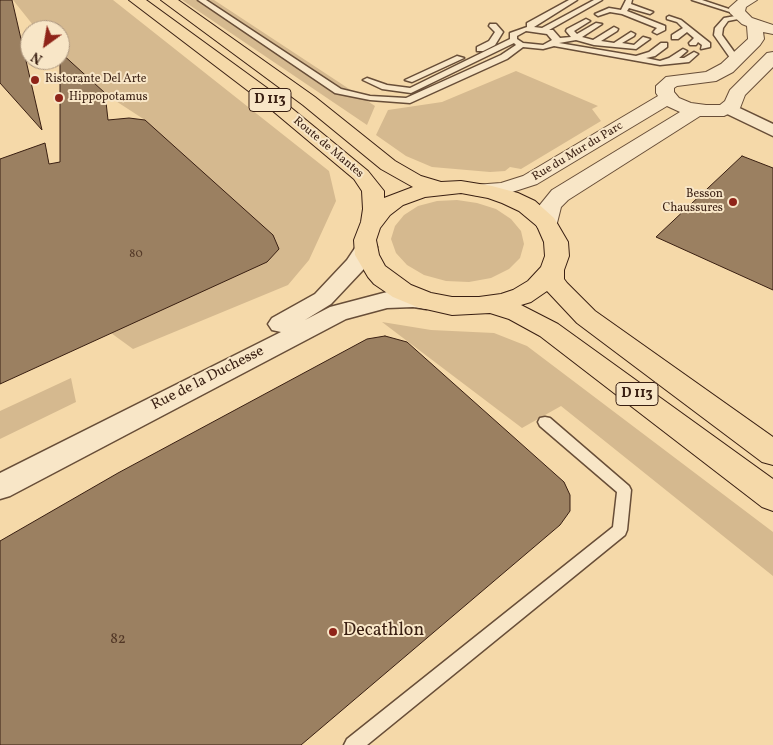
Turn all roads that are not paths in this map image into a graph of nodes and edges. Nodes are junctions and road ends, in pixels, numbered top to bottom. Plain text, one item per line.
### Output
1 (136, 0) edge
2 (168, 0) edge
3 (200, 0) edge
4 (574, 0) edge
5 (599, 0) edge
6 (695, 0) edge
7 (628, 3) edge
8 (746, 9) edge
9 (623, 12) junction
10 (650, 12) dead end
11 (598, 14) dead end
12 (609, 17) dead end
13 (632, 17) junction
14 (669, 18) dead end
15 (586, 21) dead end
16 (625, 22) dead end
17 (598, 24) dead end
18 (493, 26) dead end
19 (687, 28) junction
20 (531, 29) junction
21 (614, 29) dead end
22 (544, 30) junction
23 (773, 30) edge
24 (657, 32) dead end
25 (630, 34) dead end
26 (576, 38) junction
27 (675, 38) dead end
28 (646, 39) dead end
29 (518, 43) junction
30 (555, 43) junction
31 (594, 43) junction
32 (615, 45) junction
33 (664, 45) dead end
34 (704, 46) dead end
35 (683, 51) dead end
36 (694, 54) dead end
37 (773, 57) edge
38 (634, 59) junction
39 (672, 60) junction
40 (736, 60) junction
41 (367, 80) dead end
42 (409, 80) dead end
43 (668, 98) junction
44 (729, 108) junction
45 (696, 110) junction
46 (773, 131) edge
47 (440, 188) junction
48 (482, 190) junction
49 (372, 221) junction
50 (546, 223) junction
51 (366, 247) junction
52 (552, 270) junction
53 (426, 301) junction
54 (492, 304) junction
55 (546, 422) dead end
56 (773, 453) edge
57 (0, 468) edge
58 (0, 487) edge
59 (773, 497) edge
60 (353, 745) edge

1 - 49 main road, Route de Mantes / D 113
2 - 47 main road, Route de Mantes / D 113
3 - 29 lane
4 - 20 lane
5 - 22 lane
6 - 8 lane
7 - 9 lane
7 - 10 lane
8 - 23 street
8 - 40 street
8 - 40 lane
9 - 11 lane
9 - 12 lane
9 - 13 lane
13 - 16 lane
13 - 24 lane
14 - 19 lane
15 - 26 lane
17 - 26 lane
18 - 42 lane
19 - 27 lane
19 - 34 lane
20 - 22 lane
20 - 29 lane
21 - 31 lane
22 - 30 lane
25 - 32 lane
26 - 30 lane
26 - 31 lane
28 - 32 lane
29 - 30 lane
29 - 41 lane
30 - 38 lane
31 - 32 lane
33 - 38 lane
35 - 39 lane
36 - 39 lane
37 - 44 street
38 - 39 lane
40 - 43 street
43 - 45 street
43 - 48 street, Rue du Mur du Parc
44 - 45 street
44 - 46 street
45 - 50 street, Rue du Mur du Parc
47 - 48 main road
47 - 49 main road
48 - 50 main road
49 - 51 main road
50 - 52 main road
51 - 53 main road
51 - 57 street, Rue de la Duchesse
52 - 54 main road
52 - 56 main road, D 113
53 - 54 main road
53 - 58 street, Rue de la Duchesse
54 - 59 main road, D 113
55 - 60 lane

